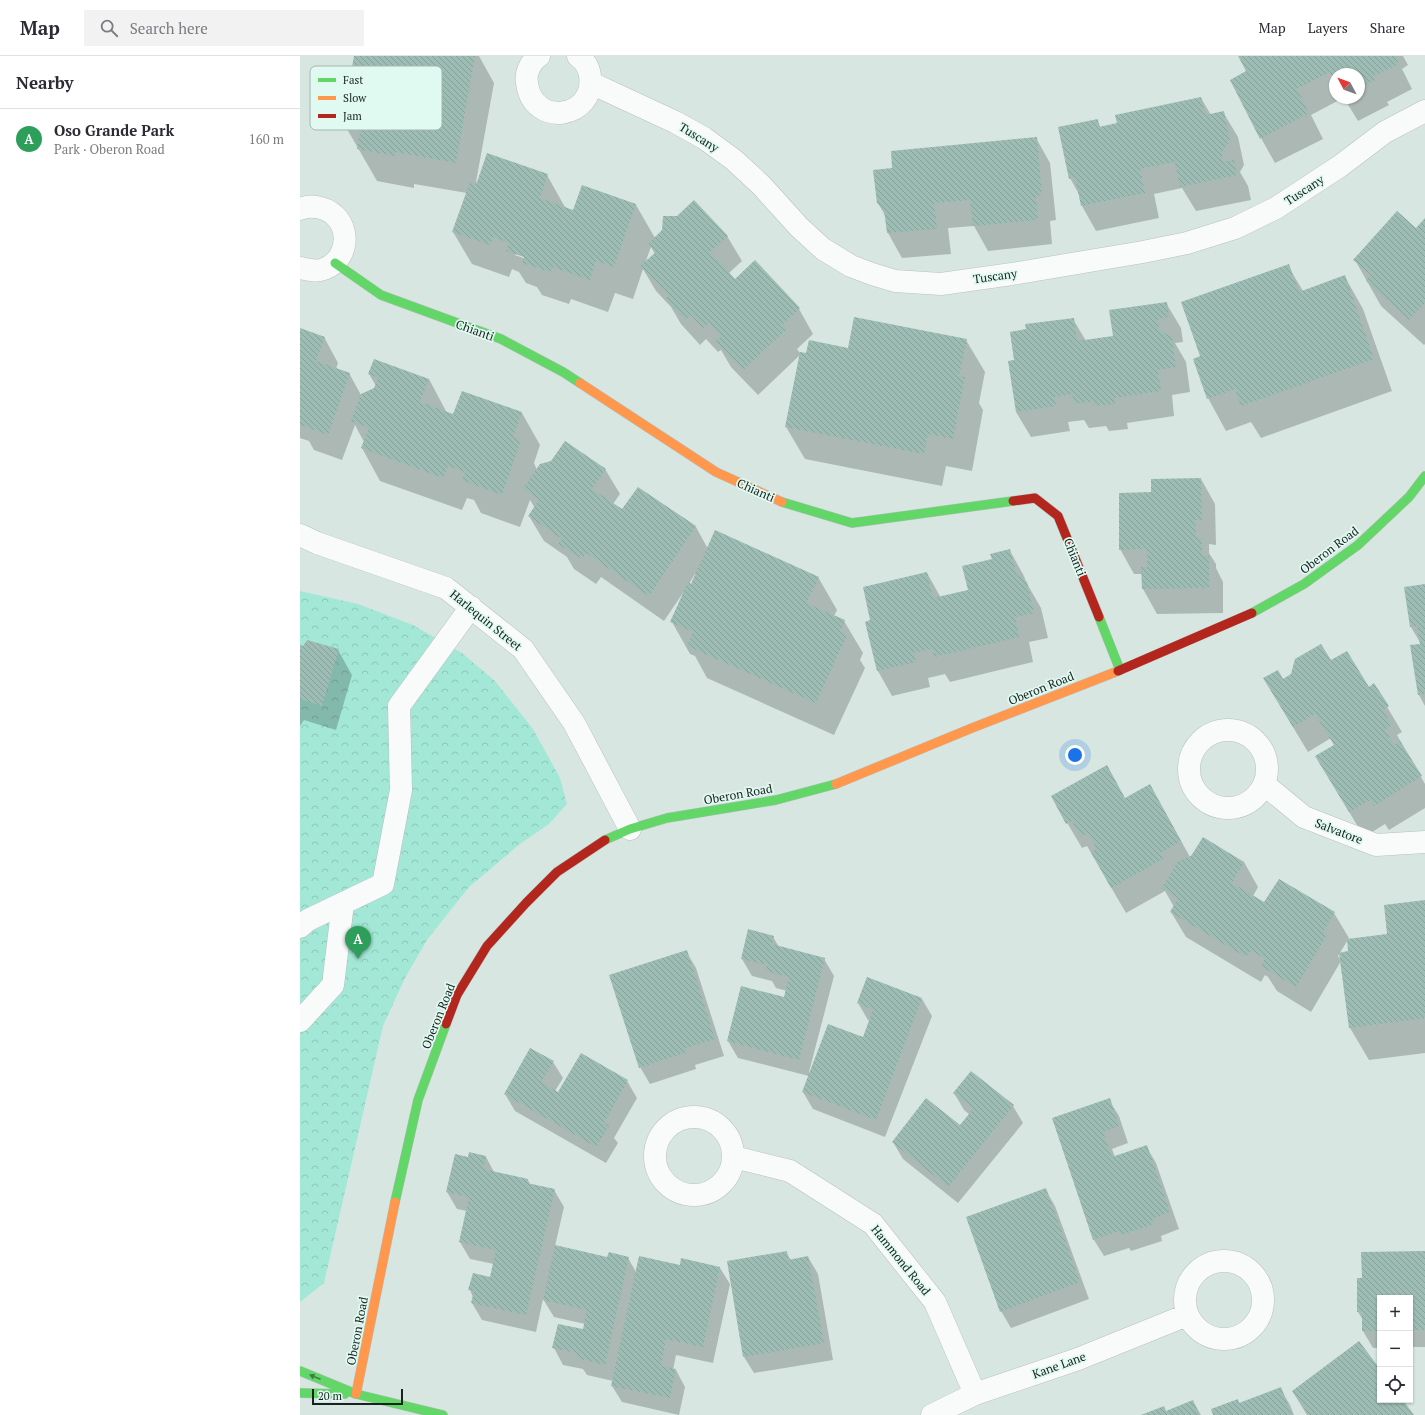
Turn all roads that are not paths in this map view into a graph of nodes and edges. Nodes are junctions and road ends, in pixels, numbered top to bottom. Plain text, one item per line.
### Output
1 (539, 56) edge
2 (578, 56) edge
3 (591, 83) junction
4 (1425, 111) edge
5 (300, 210) edge
6 (335, 263) junction
7 (300, 268) edge
8 (1425, 476) edge
9 (300, 535) edge
10 (471, 607) junction
11 (1120, 670) junction
12 (1265, 785) dead end
13 (630, 828) junction
14 (1425, 842) edge
15 (343, 903) junction
16 (300, 927) edge
17 (300, 1021) edge
18 (734, 1157) dead end
19 (1187, 1315) dead end
20 (300, 1371) edge
21 (300, 1393) edge
22 (356, 1394) junction
23 (975, 1394) junction
24 (443, 1415) edge
25 (932, 1415) edge

1 - 3 street
2 - 3 street
3 - 4 street, Tuscany
5 - 6 street
6 - 7 street
6 - 11 street, Chianti
8 - 11 street, Oberon Road
9 - 10 street, Harlequin Street
10 - 13 street, Harlequin Street
10 - 15 street
11 - 13 street, Oberon Road
12 - 14 street, Salvatore
13 - 22 street, Oberon Road
15 - 16 street
15 - 17 street
18 - 23 street, Hammond Road
19 - 23 street, Kane Lane
22 -> 20 street
21 - 22 street
22 - 24 street
23 - 25 street, Kane Lane

